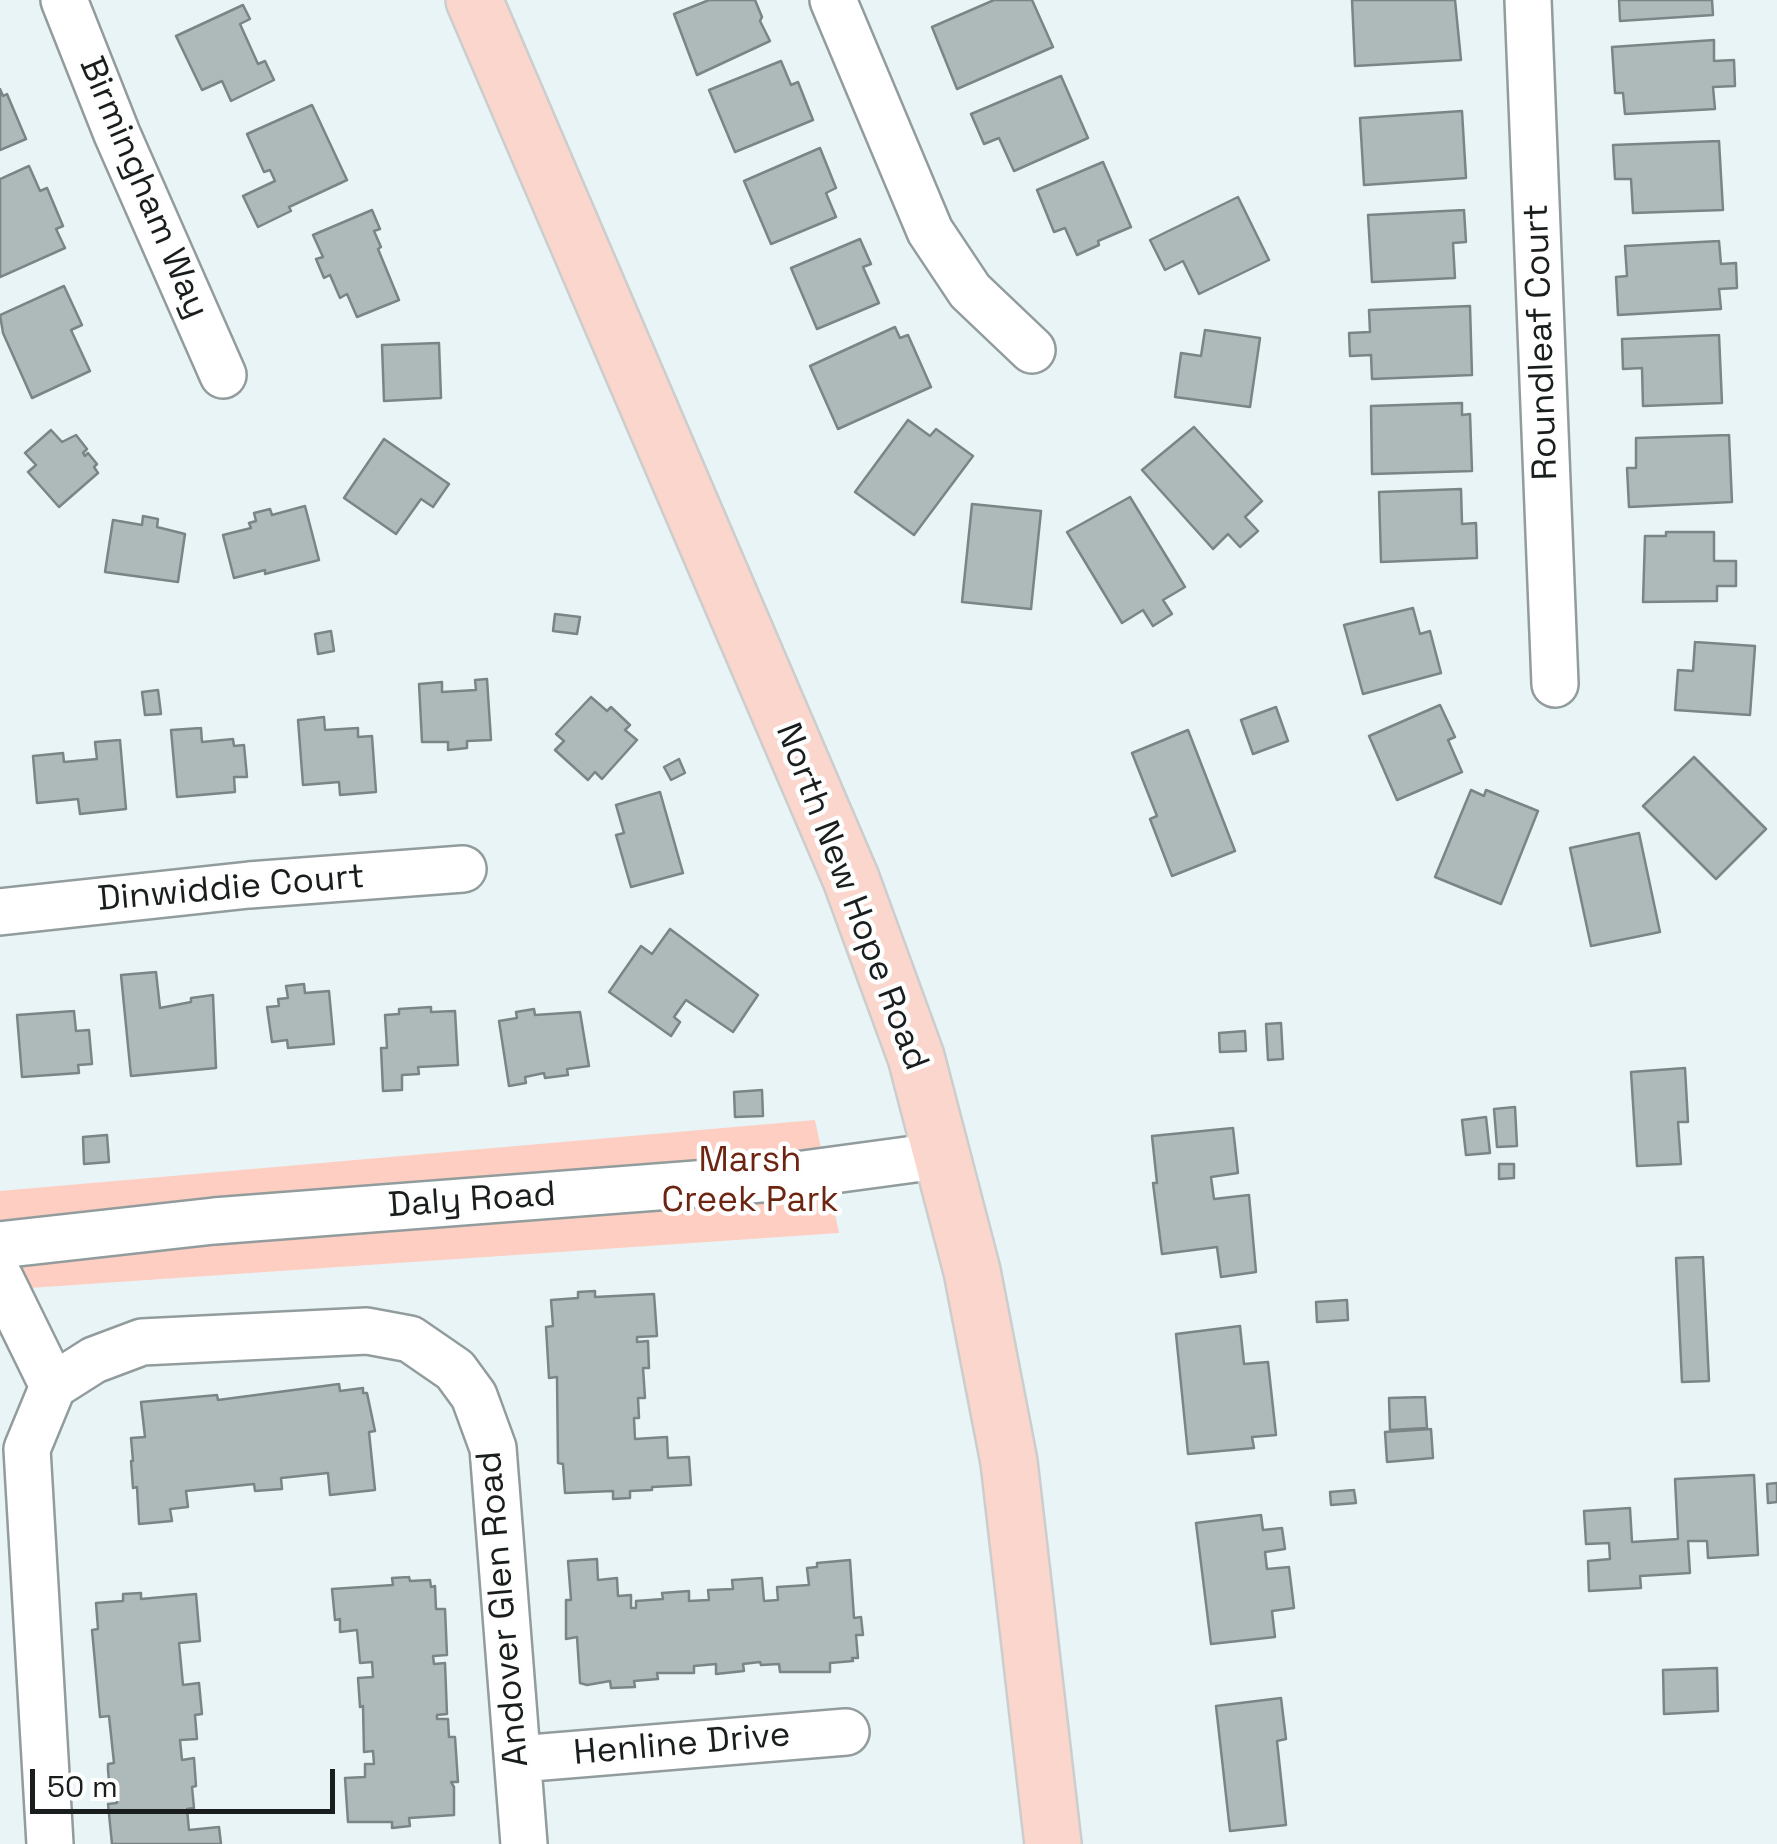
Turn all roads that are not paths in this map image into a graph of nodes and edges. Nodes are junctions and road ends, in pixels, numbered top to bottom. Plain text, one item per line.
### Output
1 (64, 0) edge
2 (474, 0) edge
3 (833, 0) edge
4 (1528, 0) edge
5 (1032, 350) dead end
6 (223, 375) dead end
7 (1555, 684) dead end
8 (463, 869) dead end
9 (0, 912) edge
10 (944, 1156) junction
11 (0, 1245) edge
12 (0, 1278) edge
13 (52, 1386) junction
14 (846, 1732) dead end
15 (518, 1759) junction
16 (50, 1844) edge
17 (524, 1844) edge
18 (1053, 1844) edge

1 - 6 street, Birmingham Way
2 - 10 main road, North New Hope Road
3 - 5 street
4 - 7 street, Roundleaf Court
8 - 9 street, Dinwiddie Court
10 - 11 street, Daly Road
10 - 18 main road, North New Hope Road
12 - 13 street
13 - 15 street, Andover Glen Road
13 - 16 street
14 - 15 street, Henline Drive
15 - 17 street, Andover Glen Road

